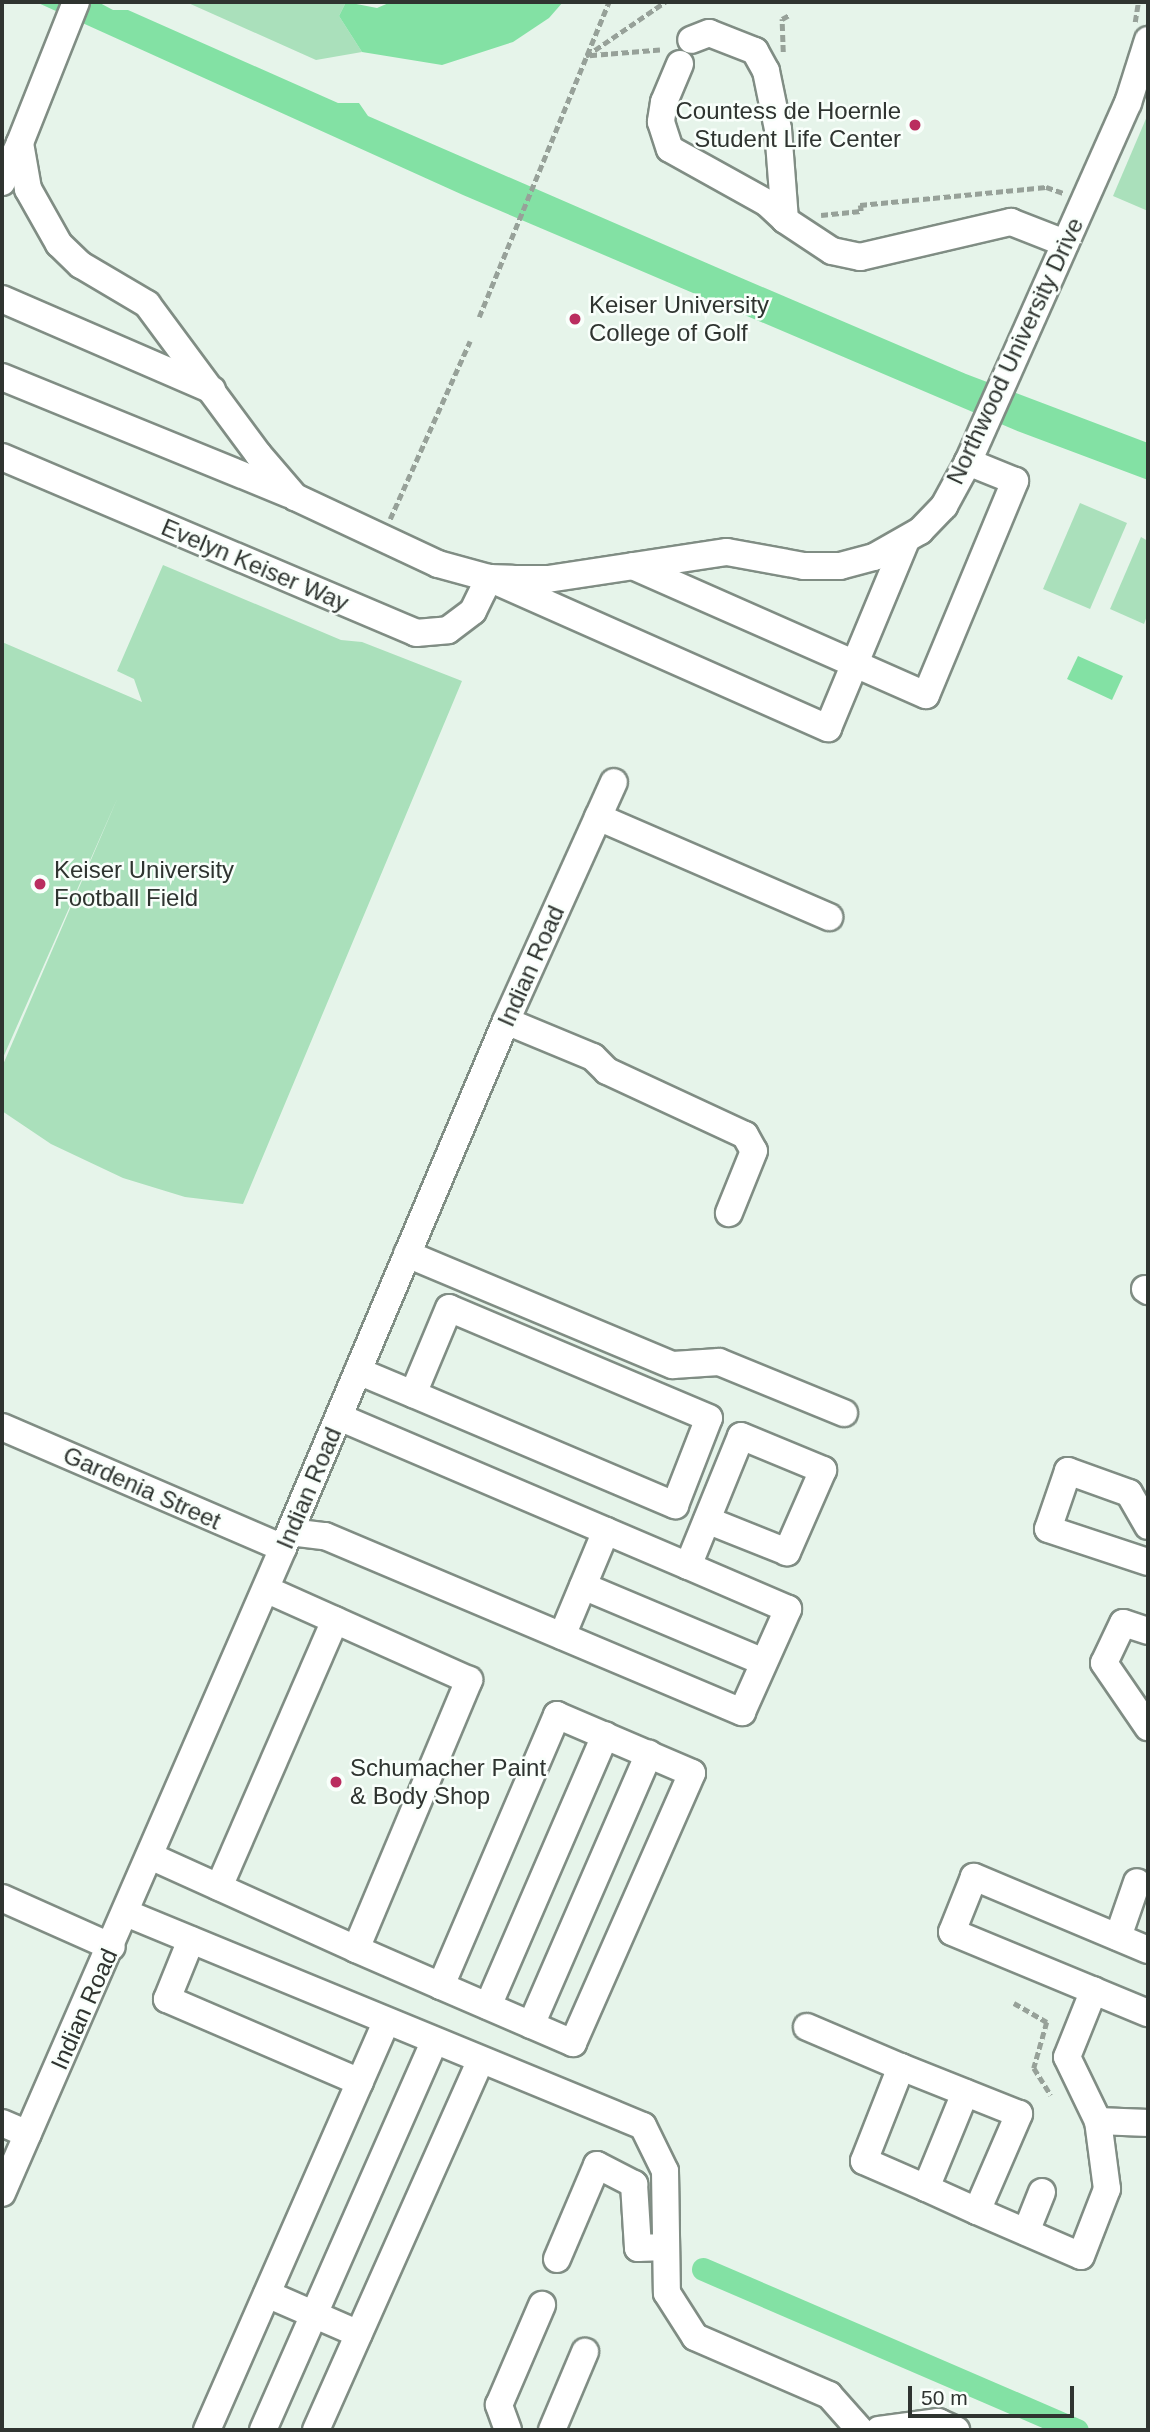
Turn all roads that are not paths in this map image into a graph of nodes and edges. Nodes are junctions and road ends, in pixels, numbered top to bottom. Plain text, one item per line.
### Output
1 (76, 2) edge
2 (1148, 40) edge
3 (20, 143) junction
4 (2, 181) edge
5 (785, 220) junction
6 (1065, 243) junction
7 (2, 299) edge
8 (2, 377) edge
9 (213, 390) junction
10 (2, 457) edge
11 (968, 462) junction
12 (295, 497) junction
13 (906, 541) junction
14 (633, 566) junction
15 (489, 578) junction
16 (856, 664) junction
17 (614, 782) dead end
18 (598, 817) junction
19 (828, 917) dead end
20 (506, 1021) junction
21 (729, 1213) dead end
22 (407, 1254) junction
23 (358, 1371) junction
24 (412, 1394) junction
25 (844, 1413) dead end
26 (339, 1416) junction
27 (2, 1427) edge
28 (707, 1520) junction
29 (1148, 1526) edge
30 (606, 1531) junction
31 (287, 1540) junction
32 (1148, 1562) edge
33 (688, 1566) junction
34 (583, 1586) junction
35 (266, 1589) junction
36 (335, 1620) junction
37 (1148, 1631) edge
38 (562, 1636) junction
39 (764, 1662) junction
40 (1148, 1727) edge
41 (605, 1735) junction
42 (649, 1754) junction
43 (150, 1856) junction
44 (1137, 1882) dead end
45 (219, 1888) junction
46 (2, 1898) edge
47 (126, 1913) junction
48 (1118, 1937) junction
49 (191, 1940) junction
50 (112, 1947) junction
51 (356, 1949) junction
52 (1148, 1950) edge
53 (441, 1986) junction
54 (1094, 1990) junction
55 (488, 2006) junction
56 (1148, 2013) edge
57 (386, 2022) junction
58 (531, 2025) junction
59 (807, 2027) dead end
60 (434, 2042) junction
61 (480, 2060) junction
62 (901, 2067) junction
63 (360, 2082) junction
64 (965, 2093) junction
65 (1098, 2121) junction
66 (2, 2123) edge
67 (1148, 2123) edge
68 (28, 2134) junction
69 (926, 2188) junction
70 (1042, 2192) dead end
71 (2, 2193) edge
72 (977, 2211) junction
73 (1026, 2232) junction
74 (666, 2247) junction
75 (557, 2259) dead end
76 (267, 2294) junction
77 (542, 2305) dead end
78 (314, 2315) junction
79 (359, 2334) junction
80 (584, 2352) dead end
81 (207, 2430) edge
82 (263, 2430) edge
83 (316, 2430) edge
84 (508, 2430) edge
85 (552, 2430) edge
86 (860, 2430) edge
87 (879, 2430) edge
88 (956, 2430) edge

1 - 3 street
2 - 6 street, Northwood University Drive
3 - 4 street
3 - 9 street, Northwood University Drive
5 - 5 street
5 - 6 street
6 - 11 street, Northwood University Drive
7 - 9 street
8 - 12 street
9 - 12 street, Northwood University Drive
10 - 15 street, Evelyn Keiser Way
11 - 13 street, Northwood University Drive
11 - 16 street
12 - 15 street, Northwood University Drive
13 - 14 street, Northwood University Drive
13 - 16 street
14 - 15 street, Northwood University Drive
14 - 16 street
15 - 16 street
17 - 18 street, Indian Road
18 - 19 street
18 - 20 street, Indian Road
20 - 21 street
20 - 22 street, Indian Road
22 - 23 street, Indian Road
22 - 25 street
23 - 24 street
23 - 26 street, Indian Road
24 - 24 street
26 - 30 street
26 - 31 street, Indian Road
27 - 31 street, Gardenia Street
28 - 28 street
28 - 33 street
29 - 32 street
30 - 33 street
30 - 34 street
31 - 35 street, Indian Road
31 - 38 street, Gardenia Street
33 - 39 street
34 - 38 street
34 - 39 street
35 - 36 street
35 - 43 street, Indian Road
36 - 45 street
36 - 51 street
37 - 40 street
38 - 39 street, Gardenia Street
41 - 42 street
41 - 53 street
41 - 55 street
42 - 58 street
42 - 58 street
43 - 45 street
43 - 47 street, Indian Road
44 - 48 street
45 - 51 street
46 - 50 street
47 - 49 street
47 - 50 street, Indian Road
48 - 52 street
48 - 54 street
49 - 57 street
49 - 63 street
50 - 68 street, Indian Road
51 - 53 street
53 - 55 street
54 - 56 street
54 - 65 street
55 - 58 street
57 - 60 street
57 - 63 street
59 - 62 street
60 - 61 street
60 - 78 street
61 - 74 street
61 - 79 street
62 - 64 street
62 - 69 street
63 - 76 street
64 - 69 street
64 - 72 street
65 - 67 street
65 - 73 street
66 - 68 street
68 - 71 street, Indian Road
69 - 72 street
70 - 73 street
72 - 73 street
74 - 75 street
74 - 86 street
76 - 78 street
76 - 81 street
77 - 84 street
78 - 79 street
78 - 82 street
79 - 83 street
80 - 85 street
87 - 88 street

